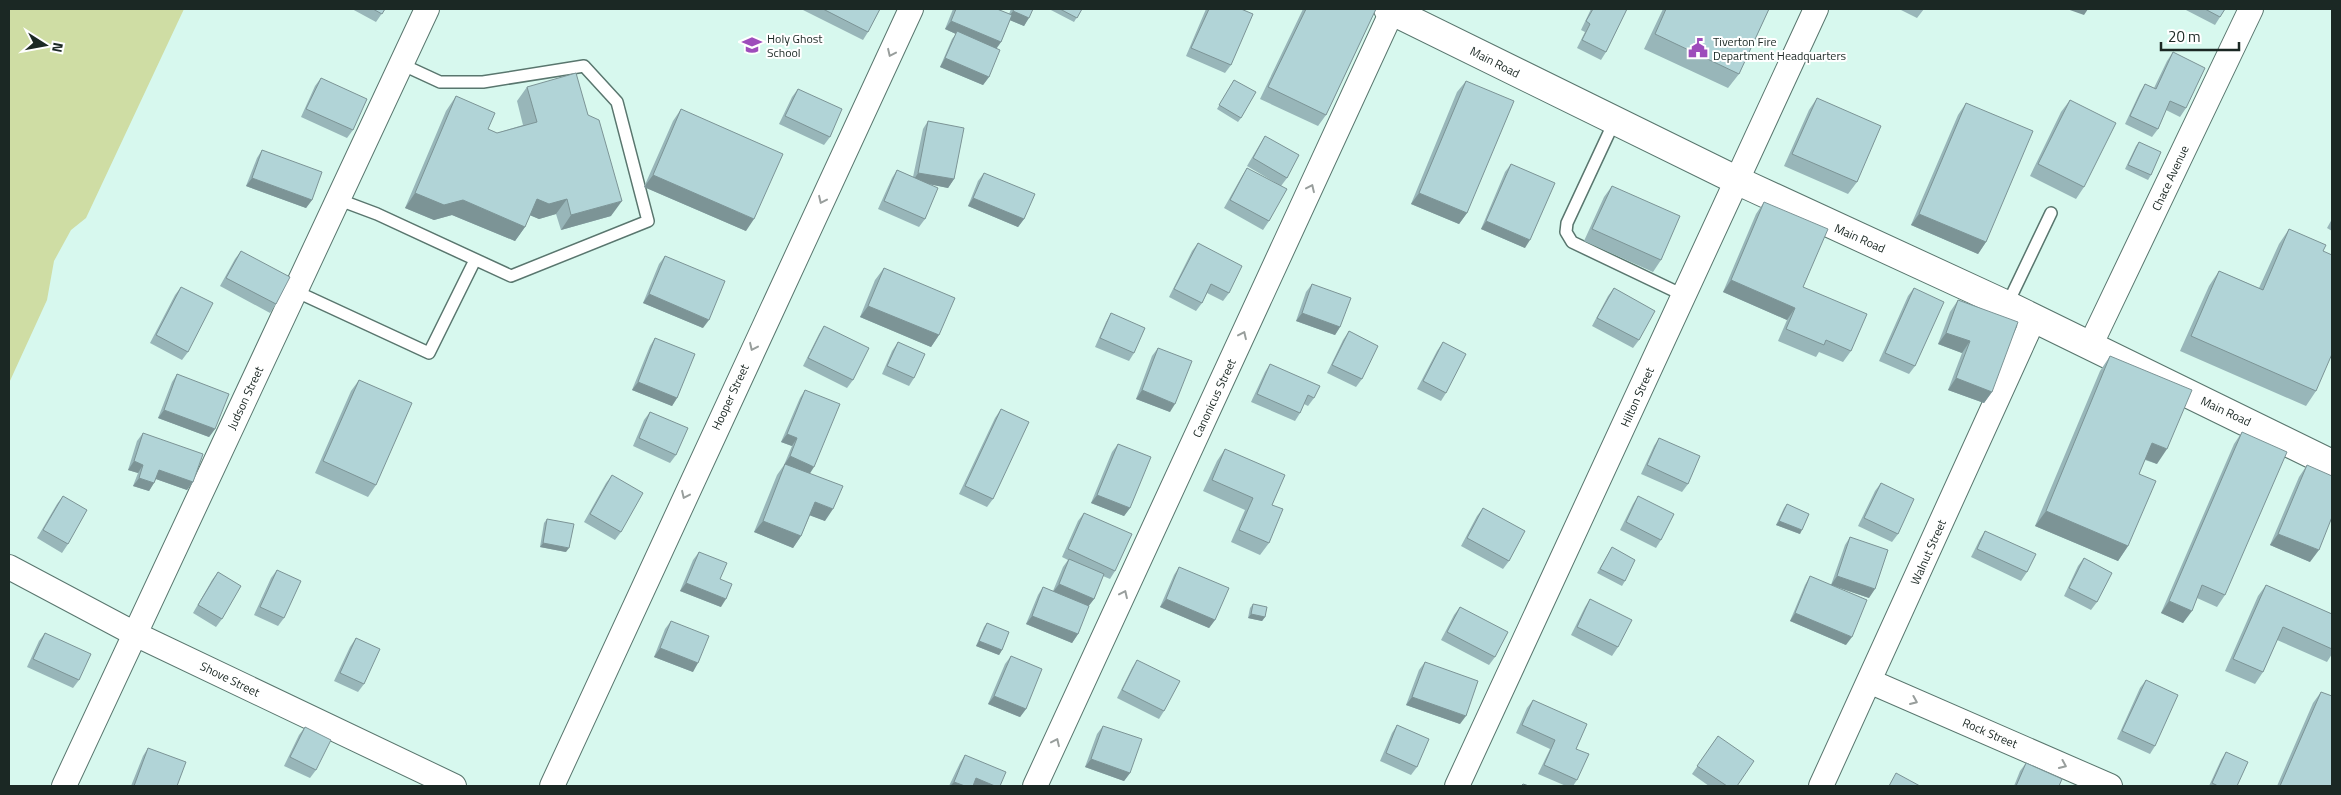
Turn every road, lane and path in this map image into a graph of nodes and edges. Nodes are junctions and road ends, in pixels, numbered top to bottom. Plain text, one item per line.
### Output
1 (427, 9) edge
2 (911, 9) edge
3 (1391, 9) edge
4 (1816, 9) edge
5 (2251, 9) edge
6 (401, 64) junction
7 (1615, 120) junction
8 (1736, 180) junction
9 (338, 200) junction
10 (2051, 213) dead end
11 (475, 260) junction
12 (295, 291) junction
13 (1683, 295) junction
14 (2007, 305) junction
15 (2034, 318) junction
16 (2090, 346) junction
17 (2332, 464) edge
18 (9, 567) edge
19 (135, 634) junction
20 (1869, 681) junction
21 (64, 786) edge
22 (454, 786) edge
23 (552, 786) edge
24 (1035, 786) edge
25 (1457, 786) edge
26 (1821, 786) edge
27 (2110, 786) edge

1 - 6 street, Judson Street
2 -> 23 street, Hooper Street
3 - 7 main road, Main Road
24 -> 3 street, Canonicus Street
4 - 8 street, Hilton Street
5 - 16 street, Chace Avenue
6 - 9 street, Judson Street
6 - 11 lane
7 - 8 main road, Main Road
7 - 13 lane
8 - 13 street, Hilton Street
8 - 14 main road, Main Road
9 - 11 lane
9 - 12 street, Judson Street
10 - 14 lane
11 - 12 lane
12 - 19 street, Judson Street
13 - 25 street, Hilton Street
14 - 15 main road, Main Road
15 - 16 main road, Main Road
15 - 20 street, Walnut Street
16 - 17 main road, Main Road
18 - 19 street, Shove Street
19 - 21 street, Judson Street
19 - 22 street, Shove Street
20 - 26 street, Walnut Street
20 -> 27 street, Rock Street

